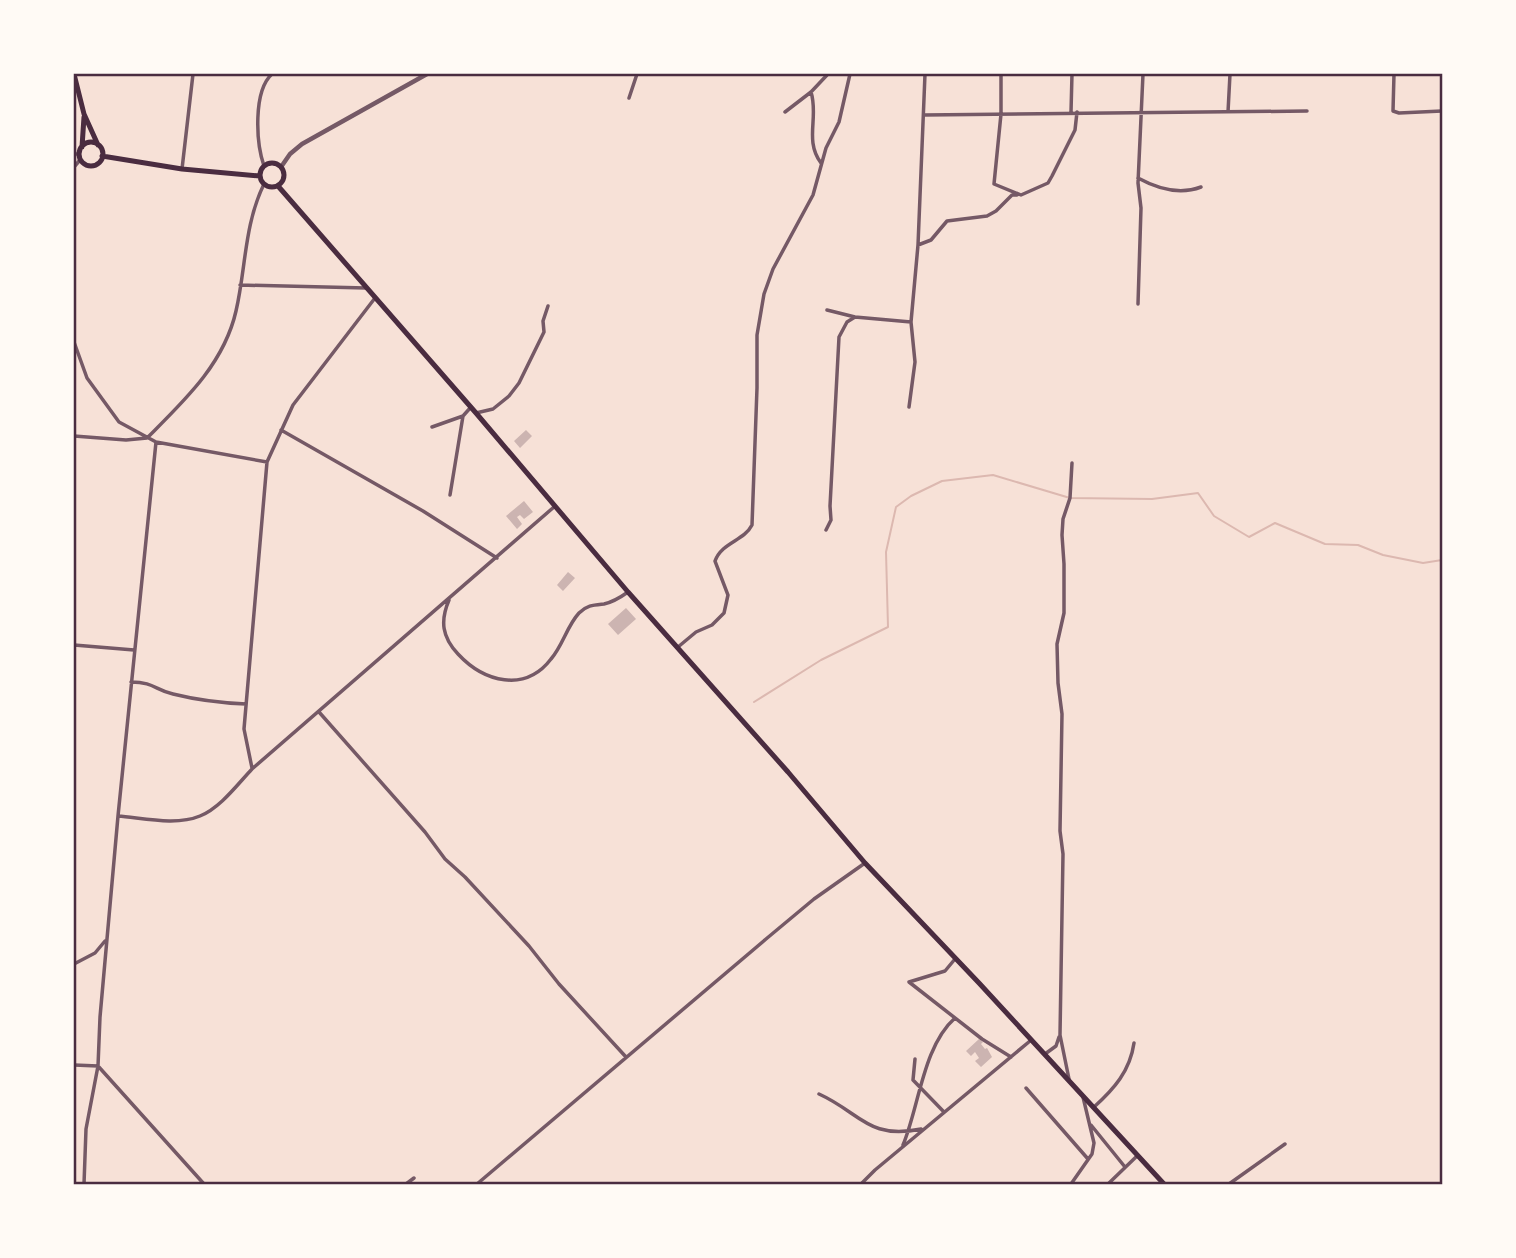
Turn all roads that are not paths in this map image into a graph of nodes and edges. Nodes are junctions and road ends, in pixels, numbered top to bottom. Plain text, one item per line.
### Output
1 (74, 74) edge
2 (193, 74) edge
3 (272, 74) edge
4 (427, 74) edge
5 (637, 74) edge
6 (828, 74) edge
7 (850, 74) edge
8 (925, 74) edge
9 (1001, 74) edge
10 (1072, 74) edge
11 (1143, 74) edge
12 (1230, 74) edge
13 (1394, 74) edge
14 (811, 92) junction
15 (629, 98) dead end
16 (1307, 111) dead end
17 (1443, 111) edge
18 (785, 112) dead end
19 (1074, 112) junction
20 (1228, 112) junction
21 (1142, 113) junction
22 (84, 114) junction
23 (1001, 114) junction
24 (925, 115) junction
25 (98, 145) junction
26 (82, 147) junction
27 (77, 156) edge
28 (102, 156) junction
29 (821, 163) junction
30 (264, 166) junction
31 (74, 167) edge
32 (281, 167) junction
33 (182, 169) junction
34 (260, 176) junction
35 (1138, 178) junction
36 (264, 184) junction
37 (278, 186) junction
38 (1201, 187) dead end
39 (1021, 195) junction
40 (918, 245) junction
41 (240, 285) junction
42 (366, 288) junction
43 (375, 298) junction
44 (1138, 304) dead end
45 (548, 306) dead end
46 (827, 310) dead end
47 (855, 317) junction
48 (911, 322) junction
49 (74, 342) edge
50 (471, 407) junction
51 (909, 407) dead end
52 (476, 413) junction
53 (463, 416) junction
54 (432, 427) dead end
55 (281, 430) junction
56 (74, 436) edge
57 (147, 438) junction
58 (156, 442) junction
59 (267, 462) junction
60 (1072, 463) dead end
61 (450, 495) dead end
62 (554, 506) junction
63 (826, 530) dead end
64 (497, 558) junction
65 (628, 592) junction
66 (450, 596) junction
67 (74, 645) edge
68 (678, 647) junction
69 (134, 650) junction
70 (131, 682) junction
71 (246, 704) junction
72 (319, 712) junction
73 (252, 769) junction
74 (118, 816) junction
75 (865, 863) junction
76 (107, 939) junction
77 (956, 958) junction
78 (74, 964) edge
79 (956, 1017) junction
80 (1060, 1035) junction
81 (1030, 1041) junction
82 (1134, 1043) dead end
83 (1043, 1055) junction
84 (1011, 1056) junction
85 (626, 1057) junction
86 (915, 1059) dead end
87 (74, 1065) edge
88 (98, 1066) junction
89 (1071, 1084) junction
90 (1026, 1088) dead end
91 (920, 1089) junction
92 (819, 1094) dead end
93 (1083, 1097) junction
94 (1093, 1108) junction
95 (944, 1112) junction
96 (1090, 1123) junction
97 (925, 1129) junction
98 (908, 1132) junction
99 (1285, 1144) dead end
100 (902, 1147) junction
101 (1137, 1156) junction
102 (1088, 1159) junction
103 (1125, 1167) junction
104 (414, 1178) dead end
105 (84, 1185) edge
106 (204, 1185) edge
107 (406, 1185) edge
108 (477, 1185) edge
109 (861, 1185) edge
110 (1071, 1185) edge
111 (1108, 1185) edge
112 (1164, 1185) edge
113 (1229, 1185) edge

1 - 22 main road
2 - 33 street
3 - 30 street
4 - 32 street
5 - 15 street
6 - 14 street
7 - 29 street
8 - 24 street
9 - 23 street
10 - 19 street
11 - 21 street
12 - 20 street
13 - 17 street
14 - 18 street
14 - 29 street
16 - 20 street
19 - 21 street
19 - 23 street
19 - 39 street
20 - 21 street
21 - 35 street
22 - 25 main road
22 - 26 main road
23 - 24 street
23 - 39 street
24 - 40 street
25 - 26 main road
25 - 28 main road
26 - 27 main road
27 - 28 main road
27 - 31 street
28 - 33 main road
29 - 68 street
30 - 32 main road
30 - 34 main road
32 - 37 main road
33 - 34 main road
34 - 36 main road
35 - 38 street
35 - 44 street
36 - 37 main road
36 - 41 street
37 - 42 main road
39 - 40 street
40 - 48 street
41 - 42 street
41 - 57 street
42 - 43 main road
43 - 50 main road
43 - 55 street
45 - 52 street
46 - 47 street
47 - 48 street
47 - 63 street
48 - 51 street
49 - 57 street
50 - 52 main road
50 - 53 street
52 - 62 main road
53 - 54 street
53 - 61 street
55 - 59 street
55 - 64 street
56 - 57 street
57 - 58 street
58 - 59 street
58 - 69 street
59 - 71 street
60 - 80 street
62 - 64 street
62 - 65 main road
64 - 66 street
65 - 66 street
65 - 68 main road
66 - 72 street
67 - 69 street
68 - 75 main road
69 - 70 street
70 - 71 street
70 - 74 street
71 - 73 street
72 - 73 street
72 - 85 street
73 - 74 street
74 - 76 street
75 - 77 main road
75 - 85 street
76 - 78 street
76 - 88 street
77 - 79 street
77 - 81 main road
79 - 84 street
79 - 91 street
80 - 83 street
80 - 89 street
81 - 83 main road
81 - 84 street
82 - 94 street
83 - 89 main road
84 - 95 street
85 - 108 street
86 - 91 street
87 - 88 street
88 - 105 street
88 - 106 street
89 - 93 main road
90 - 102 street
91 - 95 street
91 - 98 street
92 - 98 street
93 - 94 main road
93 - 96 street
94 - 101 main road
95 - 97 street
96 - 102 street
96 - 103 street
97 - 98 street
97 - 100 street
98 - 100 street
99 - 113 street
100 - 109 street
101 - 103 street
101 - 112 main road
102 - 110 street
103 - 111 street
104 - 107 street

